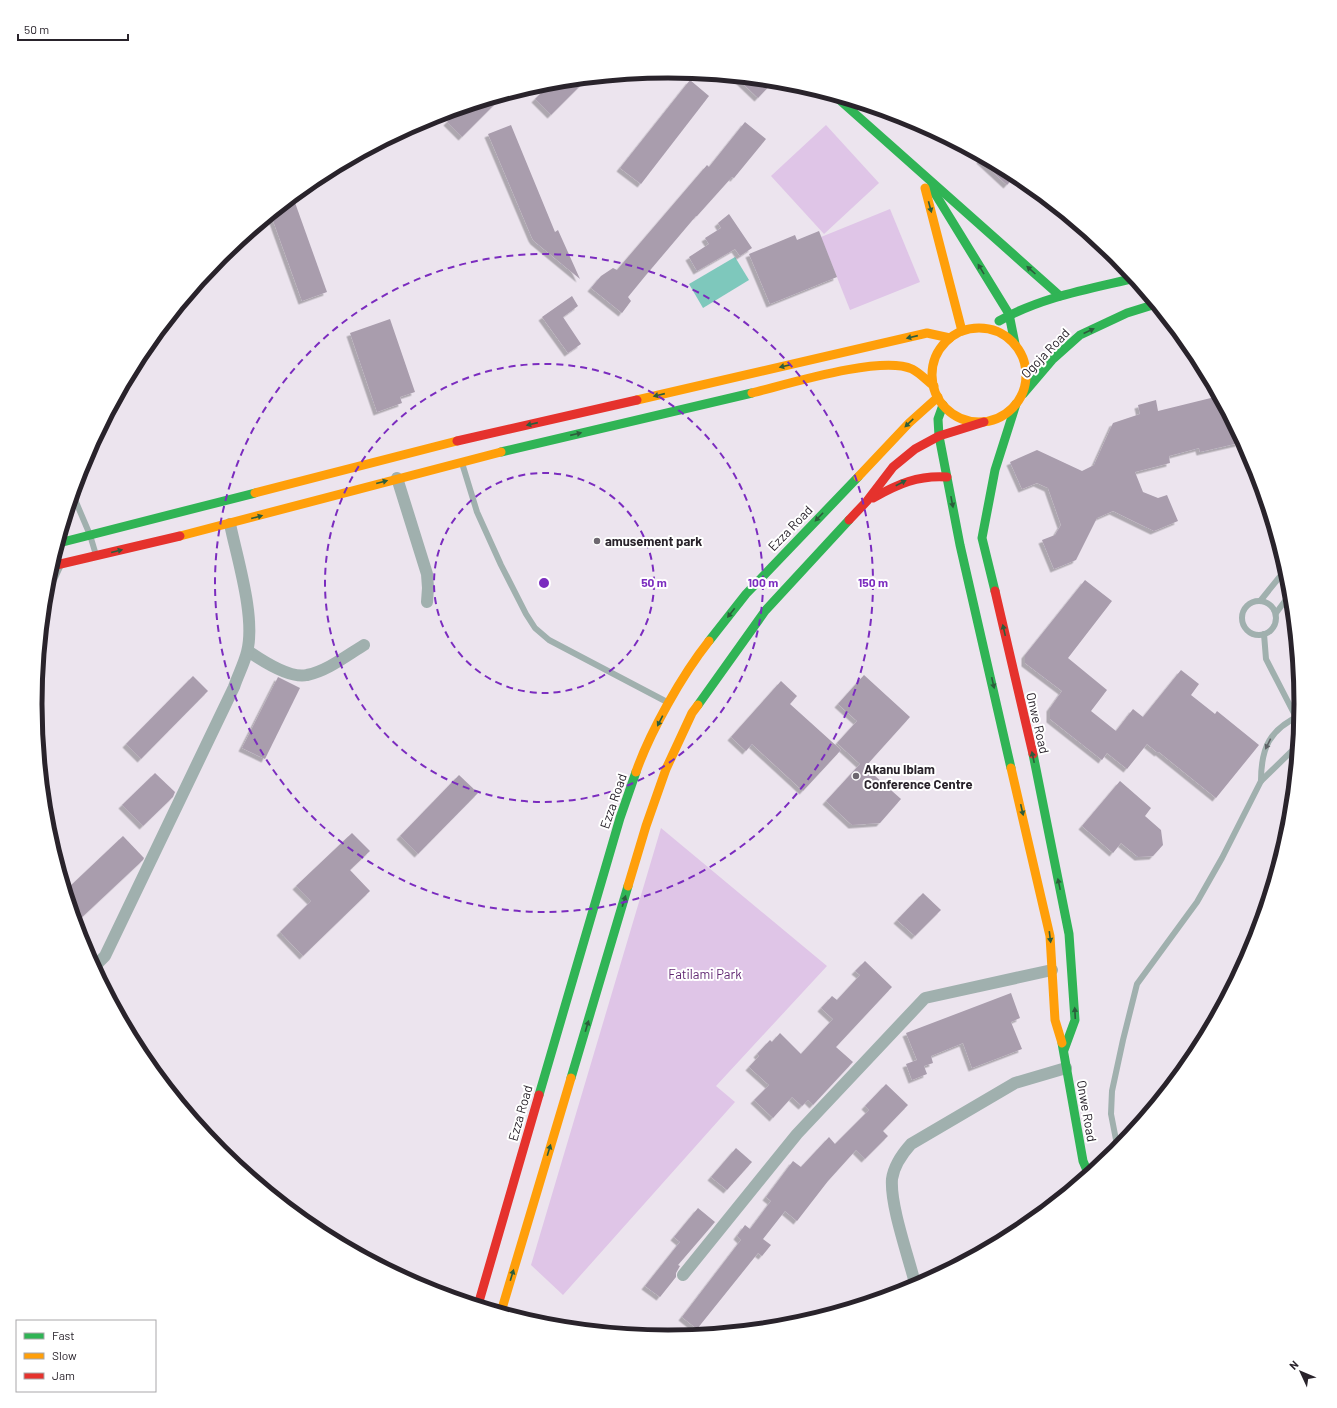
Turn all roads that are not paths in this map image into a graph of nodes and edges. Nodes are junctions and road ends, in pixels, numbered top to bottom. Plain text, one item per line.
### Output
1 (841, 102) edge
2 (920, 170) junction
3 (1129, 279) edge
4 (1060, 296) junction
5 (1152, 305) edge
6 (1009, 314) junction
7 (988, 329) junction
8 (962, 331) junction
9 (950, 338) junction
10 (1015, 344) junction
11 (934, 386) junction
12 (1019, 400) junction
13 (940, 401) junction
14 (984, 422) junction
15 (939, 436) junction
16 (461, 462) junction
17 (947, 477) junction
18 (397, 478) junction
19 (76, 501) edge
20 (866, 501) junction
21 (230, 524) junction
22 (90, 535) junction
23 (63, 542) edge
24 (96, 556) junction
25 (62, 563) junction
26 (58, 564) edge
27 (1281, 575) edge
28 (54, 584) edge
29 (1261, 600) junction
30 (1286, 600) edge
31 (427, 602) dead end
32 (1276, 613) junction
33 (1264, 634) junction
34 (364, 645) dead end
35 (248, 651) junction
36 (669, 703) junction
37 (1295, 710) edge
38 (1295, 718) edge
39 (1017, 738) junction
40 (1294, 749) edge
41 (1260, 781) junction
42 (98, 962) edge
43 (1052, 970) junction
44 (1064, 1050) junction
45 (1066, 1068) junction
46 (1116, 1142) edge
47 (1087, 1170) edge
48 (683, 1276) dead end
49 (914, 1280) edge
50 (479, 1301) edge
51 (502, 1308) edge

1 - 2 main road
4 -> 2 main road
6 -> 2 main road
2 -> 8 main road
3 - 4 main road
4 - 6 main road
12 -> 5 main road, Ogoja Road
6 - 7 main road
6 - 10 main road
7 - 8 main road
7 - 10 main road
8 - 9 main road
9 - 11 main road
9 -> 22 main road
10 - 12 main road
11 - 13 main road
16 -> 11 main road
12 - 14 main road
39 -> 12 main road, Onwe Road
13 - 14 main road
13 - 15 main road, Onwe Road
13 -> 36 main road, Ezza Road
14 - 15 main road
15 - 17 main road, Onwe Road
15 - 20 main road
16 - 18 main road
16 - 36 lane
20 -> 17 main road
17 -> 39 main road, Onwe Road
21 -> 18 main road
18 - 31 street
19 - 22 lane
51 -> 20 main road
24 -> 21 main road
21 - 35 street
22 - 23 main road
22 - 24 lane
24 - 25 main road
25 - 26 main road
25 - 28 lane
27 - 29 lane
29 - 32 lane
29 - 33 lane
30 - 32 lane
32 - 33 lane
33 - 37 lane
34 - 35 street
35 - 42 street
36 -> 50 main road, Ezza Road
38 -> 41 lane
39 -> 43 main road, Onwe Road
44 -> 39 main road, Onwe Road
40 - 41 lane
41 - 46 lane
43 - 44 main road, Onwe Road
43 - 48 street
44 - 45 main road, Onwe Road
45 - 47 main road, Onwe Road
45 - 49 street

